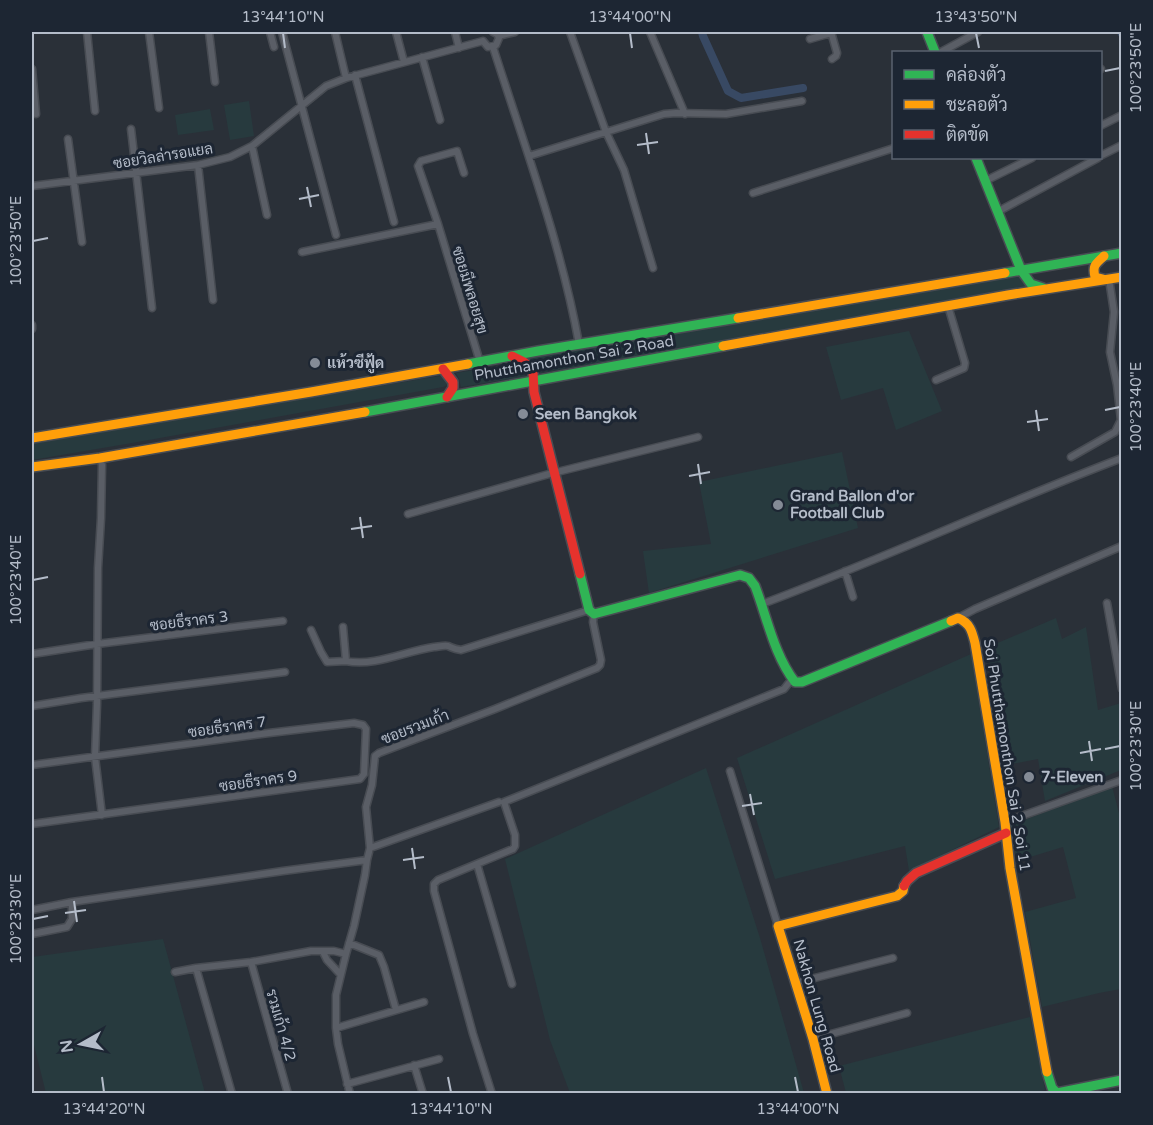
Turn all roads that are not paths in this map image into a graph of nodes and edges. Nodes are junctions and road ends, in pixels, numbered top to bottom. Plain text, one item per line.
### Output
1 (87, 32) edge
2 (149, 32) edge
3 (209, 32) edge
4 (270, 32) edge
5 (282, 32) edge
6 (335, 32) edge
7 (396, 32) edge
8 (455, 32) edge
9 (515, 32) edge
10 (570, 32) edge
11 (650, 32) edge
12 (831, 32) edge
13 (927, 32) edge
14 (978, 32) edge
15 (493, 33) edge
16 (810, 39) dead end
17 (483, 41) junction
18 (274, 47) dead end
19 (493, 47) junction
20 (459, 48) junction
21 (935, 51) edge
22 (943, 51) edge
23 (422, 57) junction
24 (832, 59) dead end
25 (404, 62) junction
26 (32, 69) edge
27 (356, 75) junction
28 (346, 78) junction
29 (215, 82) dead end
30 (802, 101) dead end
31 (302, 104) junction
32 (159, 108) dead end
33 (95, 111) dead end
34 (36, 114) dead end
35 (685, 114) junction
36 (1122, 115) edge
37 (440, 120) dead end
38 (1102, 125) edge
39 (130, 129) dead end
40 (606, 132) junction
41 (68, 139) dead end
42 (1122, 145) edge
43 (252, 147) junction
44 (892, 149) edge
45 (529, 156) junction
46 (1102, 156) edge
47 (976, 159) edge
48 (1030, 159) edge
49 (1096, 159) edge
50 (198, 165) junction
51 (464, 173) dead end
52 (136, 174) junction
53 (73, 181) junction
54 (985, 181) junction
55 (32, 186) edge
56 (753, 193) dead end
57 (998, 212) junction
58 (267, 215) dead end
59 (394, 222) dead end
60 (438, 225) junction
61 (336, 234) dead end
62 (82, 242) dead end
63 (302, 252) dead end
64 (1122, 253) edge
65 (1104, 256) junction
66 (653, 268) dead end
67 (1021, 270) junction
68 (1122, 277) edge
69 (1107, 279) junction
70 (1046, 288) junction
71 (213, 300) dead end
72 (948, 306) junction
73 (1122, 306) edge
74 (152, 308) dead end
75 (1113, 308) junction
76 (579, 344) junction
77 (512, 356) junction
78 (480, 362) junction
79 (443, 369) junction
80 (936, 380) dead end
81 (533, 381) junction
82 (447, 397) junction
83 (1120, 406) edge
84 (698, 436) dead end
85 (32, 438) edge
86 (100, 458) junction
87 (1071, 458) dead end
88 (1122, 458) edge
89 (32, 467) edge
90 (554, 472) junction
91 (408, 514) dead end
92 (1122, 546) edge
93 (845, 571) junction
94 (852, 597) dead end
95 (1107, 603) dead end
96 (762, 604) junction
97 (592, 612) junction
98 (958, 618) junction
99 (283, 621) dead end
100 (343, 627) dead end
101 (311, 630) dead end
102 (1122, 630) edge
103 (1112, 631) junction
104 (97, 644) junction
105 (32, 654) edge
106 (346, 661) junction
107 (285, 672) dead end
108 (792, 680) junction
109 (1122, 689) edge
110 (96, 697) junction
111 (32, 706) edge
112 (363, 725) joint
113 (94, 757) junction
114 (32, 765) edge
115 (730, 771) dead end
116 (1122, 780) edge
117 (499, 802) dead end
118 (102, 815) junction
119 (1005, 822) junction
120 (32, 824) edge
121 (1006, 833) junction
122 (370, 848) junction
123 (367, 860) junction
124 (477, 864) junction
125 (72, 902) junction
126 (32, 910) edge
127 (778, 926) junction
128 (32, 934) edge
129 (349, 943) junction
130 (323, 952) junction
131 (346, 954) junction
132 (893, 958) dead end
133 (251, 962) junction
134 (196, 968) junction
135 (175, 972) dead end
136 (340, 974) junction
137 (795, 983) junction
138 (512, 984) dead end
139 (424, 1002) dead end
140 (396, 1010) junction
141 (907, 1013) dead end
142 (336, 1028) junction
143 (813, 1039) junction
144 (439, 1059) dead end
145 (414, 1065) junction
146 (1122, 1080) edge
147 (347, 1084) junction
148 (1051, 1092) edge
149 (232, 1094) edge
150 (288, 1094) edge
151 (350, 1094) edge
152 (423, 1094) edge
153 (492, 1094) edge
154 (827, 1094) edge

1 - 33 street
2 - 32 street
3 - 29 street
4 - 18 street
5 - 31 street
6 - 28 street
7 - 25 street
8 - 20 street
9 - 15 street
10 - 40 street
11 - 35 street
12 - 16 street
12 - 24 street
13 - 21 main road
14 - 22 street
15 - 17 street
15 - 19 street
17 - 19 street
17 - 20 street, ซอยวิลล่ารอแยล
19 - 45 street
20 - 23 street, ซอยวิลล่ารอแยล
23 - 25 street, ซอยวิลล่ารอแยล
23 - 37 street
25 - 27 street, ซอยวิลล่ารอแยล
26 - 34 street
27 - 28 street, ซอยวิลล่ารอแยล
27 - 59 street
28 - 31 street, ซอยวิลล่ารอแยล
30 - 35 street
31 - 43 street, ซอยวิลล่ารอแยล
31 - 61 street
35 - 40 street
36 - 38 street
39 - 52 street
40 - 45 street
40 - 66 street
41 - 53 street
42 - 46 street
43 - 50 street, ซอยวิลล่ารอแยล
43 - 58 street
44 - 56 street
45 - 76 street
47 - 54 main road
48 - 54 street
49 - 57 street
50 - 52 street, ซอยวิลล่ารอแยล
50 - 71 street
51 - 60 street, ซอยมีพลอยสุข
52 - 53 street, ซอยวิลล่ารอแยล
52 - 74 street
53 - 55 street, ซอยวิลล่ารอแยล
53 - 62 street
54 - 57 main road
57 - 67 main road
60 - 63 street
60 - 78 street, ซอยมีพลอยสุข
64 - 65 main road, Phutthamonthon Sai 2 Road
65 - 67 main road, Phutthamonthon Sai 2 Road
65 - 69 main road
67 - 70 main road
67 - 76 main road, Phutthamonthon Sai 2 Road
68 - 69 main road, Phutthamonthon Sai 2 Road
69 - 70 main road, Phutthamonthon Sai 2 Road
69 - 75 street
70 - 72 main road, Phutthamonthon Sai 2 Road
72 - 80 street
72 - 81 main road, Phutthamonthon Sai 2 Road
73 - 75 street
75 - 83 street
76 - 77 main road, Phutthamonthon Sai 2 Road
77 - 78 main road, Phutthamonthon Sai 2 Road
77 - 81 main road
78 - 79 main road, Phutthamonthon Sai 2 Road
79 - 82 main road
79 - 85 main road, Phutthamonthon Sai 2 Road
81 - 82 main road, Phutthamonthon Sai 2 Road
81 - 90 main road
82 - 86 main road, Phutthamonthon Sai 2 Road
83 - 87 street
84 - 90 street
86 - 89 main road, Phutthamonthon Sai 2 Road
86 - 104 street
88 - 93 street
90 - 91 street
90 - 97 main road
92 - 98 street
93 - 94 street
93 - 96 street
95 - 103 street
96 - 97 main road
96 - 108 main road
97 - 106 street
97 - 122 street, ซอยรวมเก้า
98 - 108 main road
98 - 119 main road, Soi Phutthamonthon Sai 2 Soi 11
99 - 104 street, ซอยธีราคร 3
100 - 106 street
101 - 106 street
102 - 103 street
103 - 109 street
104 - 105 street, ซอยธีราคร 3
104 - 110 street
107 - 110 street
108 - 124 street
110 - 111 street
110 - 113 street
112 - 113 street, ซอยธีราคร 7
112 - 118 street, ซอยธีราคร 9
113 - 114 street, ซอยธีราคร 7
113 - 118 street
115 - 127 street
116 - 119 street
117 - 122 street
118 - 120 street
119 - 121 main road, Soi Phutthamonthon Sai 2 Soi 11
121 - 127 main road, Nakhon Lung Road
121 - 148 main road, Soi Phutthamonthon Sai 2 Soi 11
122 - 123 street, ซอยรวมเก้า
123 - 125 street
123 - 129 street, ซอยรวมเก้า
124 - 138 street
124 - 153 street
125 - 126 street
125 - 128 street
127 - 137 main road, Nakhon Lung Road
129 - 131 street, ซอยรวมเก้า
129 - 140 street
130 - 131 street
130 - 133 street
130 - 136 street
131 - 136 street, ซอยรวมเก้า
132 - 137 street
133 - 134 street
133 - 150 street, รวมเก้า 4/2
134 - 135 street
134 - 149 street
136 - 142 street, ซอยรวมเก้า
137 - 143 main road, Nakhon Lung Road
139 - 140 street
140 - 142 street
141 - 143 street
142 - 147 street, ซอยรวมเก้า
143 - 154 main road, Nakhon Lung Road
144 - 145 street
145 - 147 street
145 - 152 street
146 - 148 main road, Soi Phutthamonthon Sai 2 Soi 11
147 - 151 street, ซอยรวมเก้า

